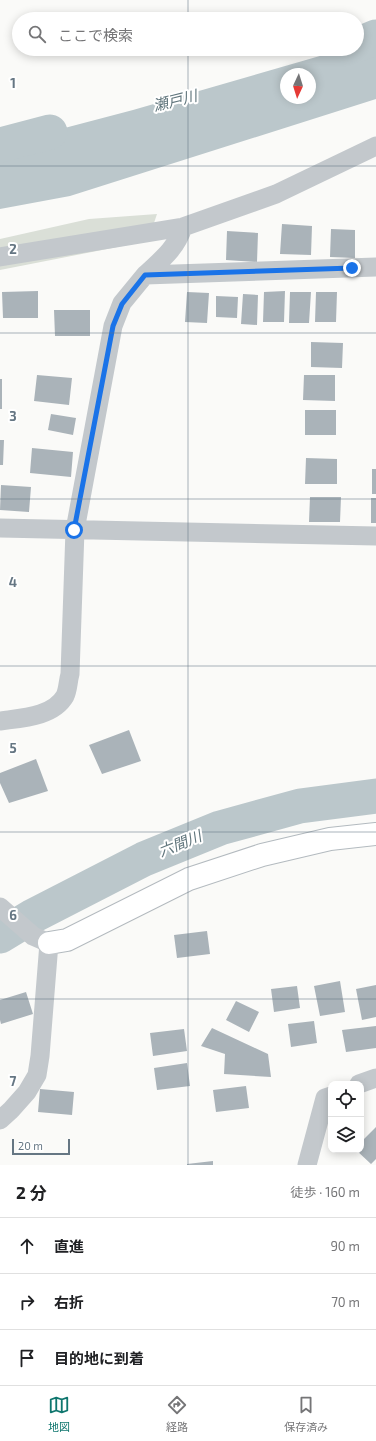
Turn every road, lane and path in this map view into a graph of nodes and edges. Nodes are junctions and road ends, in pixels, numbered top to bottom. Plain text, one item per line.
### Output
1 (376, 146) edge
2 (183, 227) junction
3 (0, 257) edge
4 (376, 267) edge
5 (145, 275) junction
6 (0, 528) edge
7 (74, 530) junction
8 (376, 536) edge
9 (0, 721) edge
10 (376, 834) edge
11 (5, 912) edge
12 (41, 939) junction
13 (376, 1078) edge
14 (364, 1082) edge
15 (328, 1097) edge
16 (0, 1120) edge
17 (307, 1165) edge

1 - 2 street
2 - 3 street
2 - 5 street
4 - 5 street
5 - 7 street
6 - 7 street
7 - 8 street
7 - 9 street
10 - 12 street
11 - 12 street
12 - 16 street
13 - 14 street
15 - 17 street

